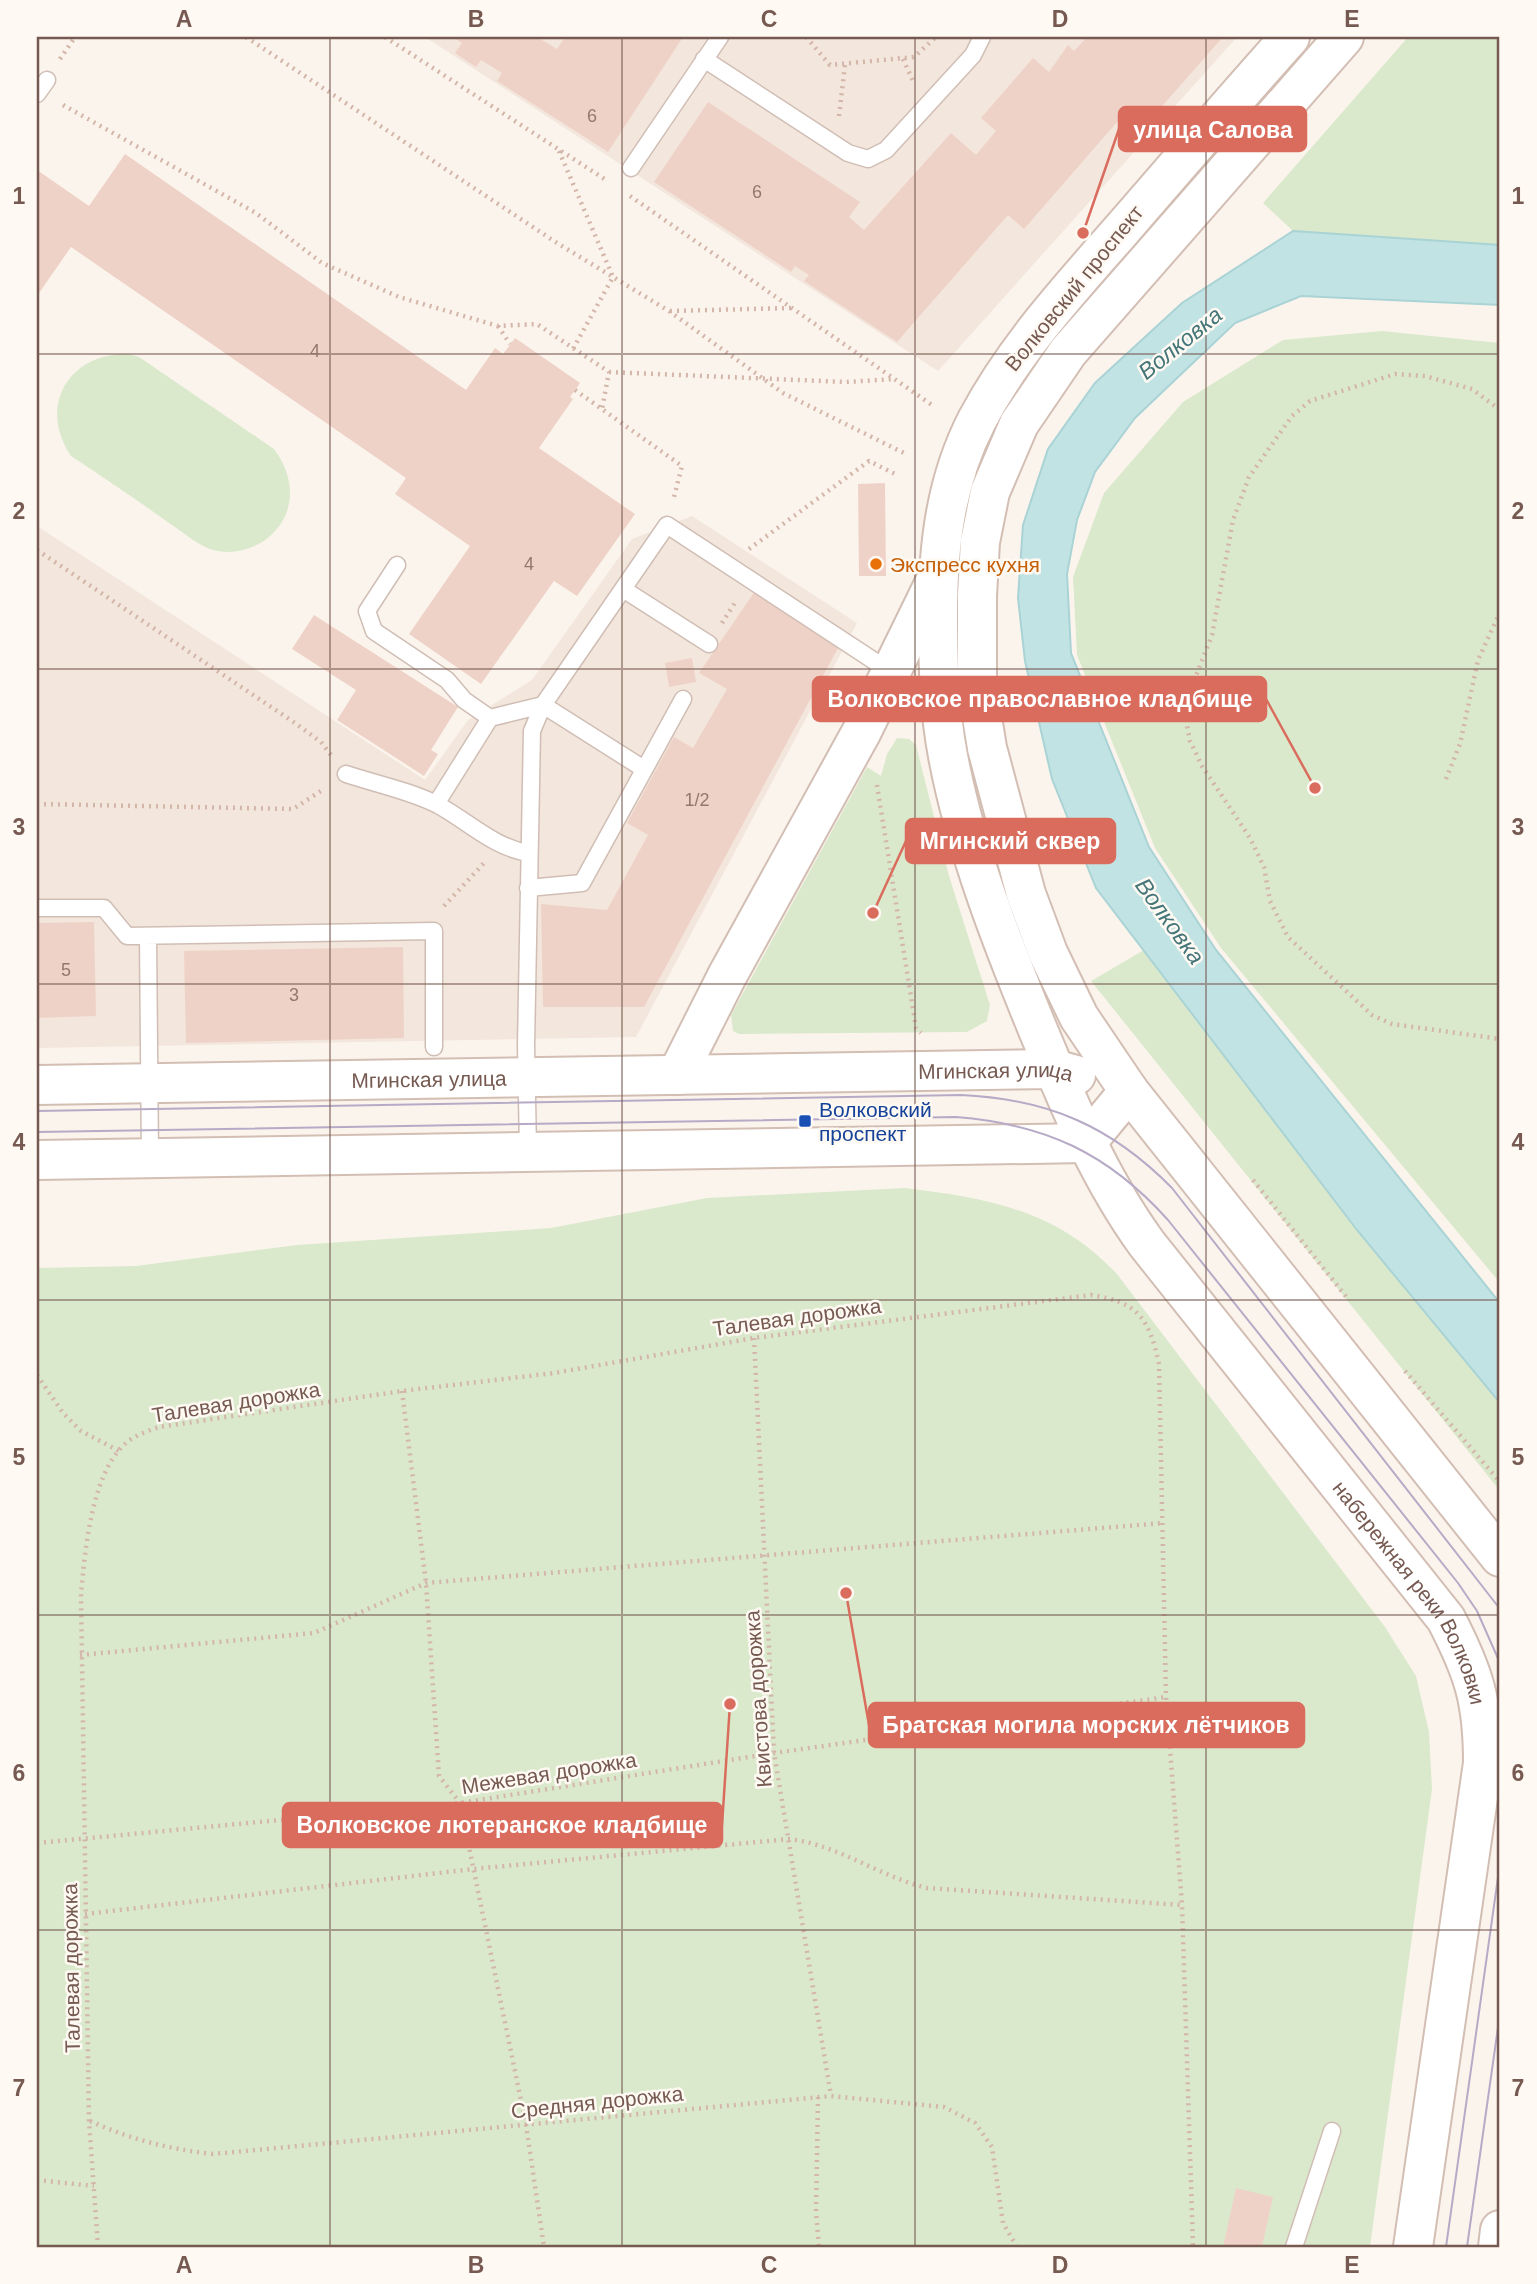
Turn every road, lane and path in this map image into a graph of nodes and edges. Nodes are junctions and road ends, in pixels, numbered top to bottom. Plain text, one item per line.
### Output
1 (246, 37) edge
2 (385, 37) edge
3 (720, 37) edge
4 (806, 37) edge
5 (936, 37) edge
6 (982, 37) edge
7 (1290, 37) edge
8 (1344, 37) edge
9 (705, 59) junction
10 (845, 65) junction
11 (42, 89) edge
12 (836, 145) junction
13 (558, 149) junction
14 (631, 167) dead end
15 (616, 187) dead end
16 (627, 194) dead end
17 (613, 277) junction
18 (793, 308) junction
19 (670, 311) junction
20 (498, 326) junction
21 (509, 344) dead end
22 (573, 349) junction
23 (609, 372) junction
24 (894, 379) junction
25 (764, 380) junction
26 (575, 390) dead end
27 (932, 405) dead end
28 (602, 409) junction
29 (1500, 410) edge
30 (906, 454) dead end
31 (895, 474) dead end
32 (667, 525) junction
33 (37, 550) edge
34 (397, 565) dead end
35 (727, 565) junction
36 (938, 577) junction
37 (624, 589) junction
38 (1500, 612) edge
39 (709, 644) dead end
40 (891, 672) junction
41 (683, 699) dead end
42 (543, 705) junction
43 (490, 718) junction
44 (644, 769) junction
45 (346, 774) junction
46 (1446, 779) dead end
47 (876, 782) dead end
48 (37, 804) edge
49 (436, 804) junction
50 (501, 845) junction
51 (528, 853) junction
52 (528, 888) junction
53 (37, 908) edge
54 (434, 931) junction
55 (148, 936) junction
56 (927, 1039) dead end
57 (1500, 1039) edge
58 (434, 1047) dead end
59 (1054, 1069) junction
60 (677, 1075) junction
61 (527, 1077) junction
62 (149, 1083) junction
63 (37, 1085) edge
64 (1129, 1091) junction
65 (1086, 1143) junction
66 (528, 1152) junction
67 (150, 1158) junction
68 (37, 1160) edge
69 (754, 1338) junction
70 (37, 1375) edge
71 (402, 1391) junction
72 (119, 1451) junction
73 (1163, 1523) junction
74 (764, 1555) junction
75 (1500, 1557) edge
76 (426, 1583) junction
77 (80, 1655) junction
78 (1166, 1697) junction
79 (774, 1753) junction
80 (460, 1803) junction
81 (789, 1839) junction
82 (84, 1841) junction
83 (37, 1843) edge
84 (473, 1869) junction
85 (1182, 1905) junction
86 (85, 1914) junction
87 (831, 2096) junction
88 (818, 2097) junction
89 (89, 2121) junction
90 (526, 2125) junction
91 (1332, 2131) dead end
92 (37, 2180) edge
93 (94, 2186) junction
94 (1500, 2230) edge
95 (97, 2247) edge
96 (544, 2247) edge
97 (819, 2247) edge
98 (1017, 2247) edge
99 (1193, 2247) edge
100 (1294, 2247) edge
101 (1413, 2247) edge
102 (1498, 2247) edge

1 - 17 path
2 - 13 path
3 - 9 lane
4 - 10 path
5 - 10 path
6 - 12 lane
7 - 36 street, Волковский проспект
8 - 64 street, Волковский проспект
9 - 12 lane
9 - 14 lane
10 - 12 path
11 - 20 path
13 - 15 path
13 - 17 path
16 - 18 path
17 - 19 path
17 - 22 path
18 - 19 path
18 - 24 path
19 - 25 path
20 - 21 path
20 - 22 path
22 - 23 path
23 - 25 path
23 - 28 path
24 - 25 path
24 - 27 path
25 - 30 path
26 - 28 path
28 - 32 path
29 - 57 path
31 - 35 path
32 - 35 lane
32 - 37 lane
33 - 45 path
34 - 43 lane
35 - 40 lane
36 - 40 street
36 - 59 street, Волковский проспект
37 - 39 lane
37 - 42 lane
38 - 46 path
40 - 60 street
41 - 44 lane
42 - 43 lane
42 - 44 lane
42 - 51 lane
43 - 49 lane
44 - 52 lane
45 - 48 path
45 - 49 lane
47 - 56 path
49 - 50 lane
50 - 51 lane
50 - 54 path
51 - 52 lane
52 - 61 lane
53 - 55 lane
54 - 55 lane
54 - 58 lane
55 - 62 lane
59 - 60 street, Мгинская улица
59 - 64 street, Мгинская улица
59 - 65 street, Волковский проспект
60 - 61 street, Мгинская улица
61 - 62 street, Мгинская улица
61 - 66 lane
62 - 63 street, Мгинская улица
62 - 67 lane
64 - 65 street
64 - 75 street
65 - 66 street
65 - 101 street, набережная реки Волковки
66 - 67 street
67 - 68 street
69 - 71 path, Талевая дорожка
69 - 73 path, Талевая дорожка
69 - 74 path, Квистова дорожка
70 - 72 path
71 - 72 path, Талевая дорожка
71 - 76 path
72 - 77 path, Талевая дорожка
73 - 74 path
73 - 78 path
74 - 76 path
74 - 79 path, Квистова дорожка
76 - 77 path
76 - 80 path
77 - 82 path, Талевая дорожка
78 - 79 path, Межевая дорожка
78 - 85 path
79 - 80 path, Межевая дорожка
79 - 81 path, Квистова дорожка
80 - 82 path, Межевая дорожка
80 - 84 path
81 - 84 path
81 - 85 path
81 - 87 path, Квистова дорожка
82 - 83 path, Межевая дорожка
82 - 86 path, Талевая дорожка
84 - 86 path
84 - 90 path
85 - 99 path
86 - 89 path, Талевая дорожка
87 - 88 path, Средняя дорожка
87 - 98 path, Средняя дорожка
88 - 90 path, Средняя дорожка
88 - 97 path
89 - 90 path, Средняя дорожка
89 - 93 path, Талевая дорожка
90 - 96 path
91 - 100 lane
92 - 93 path
93 - 95 path, Талевая дорожка
94 - 102 street

